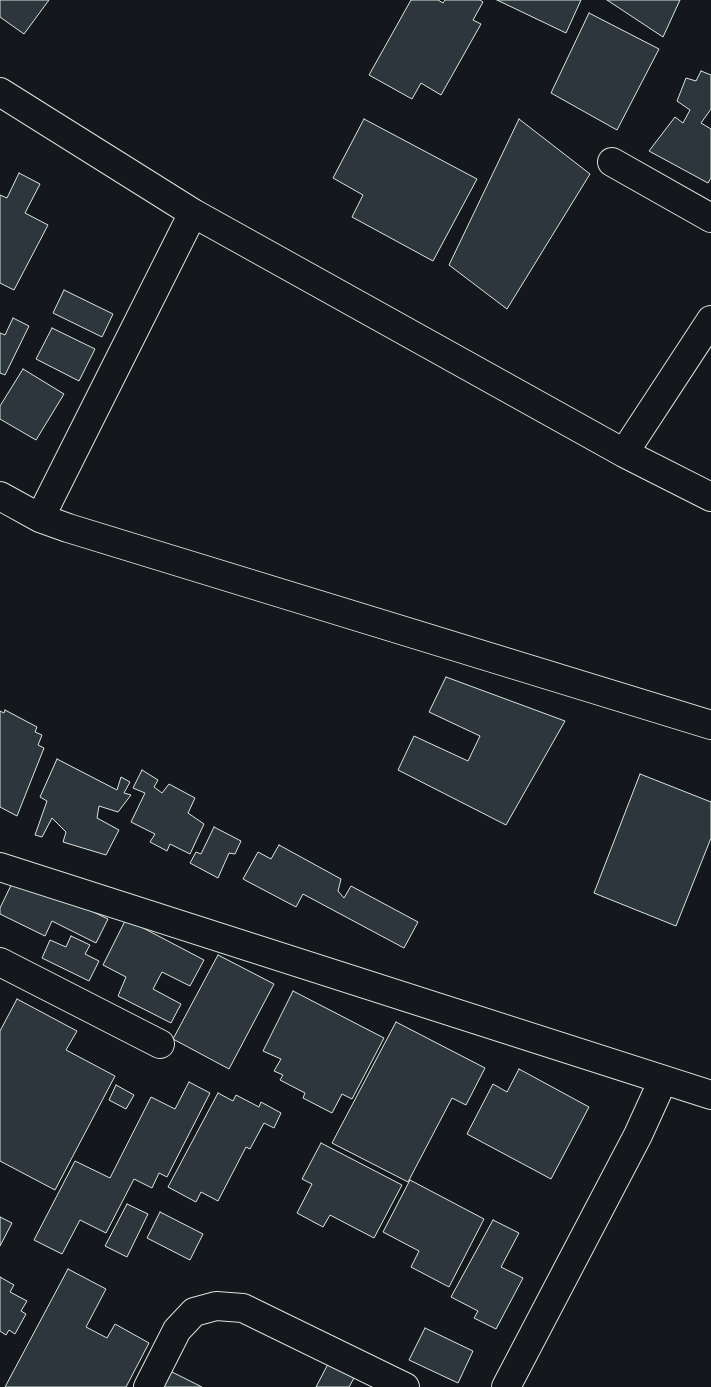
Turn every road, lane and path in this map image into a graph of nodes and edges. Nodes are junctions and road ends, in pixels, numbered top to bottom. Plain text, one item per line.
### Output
1 (0, 92) edge
2 (612, 162) dead end
3 (193, 213) junction
4 (711, 218) edge
5 (711, 320) edge
6 (624, 453) junction
7 (0, 496) edge
8 (711, 497) edge
9 (40, 518) junction
10 (711, 725) edge
11 (0, 867) edge
12 (0, 962) edge
13 (160, 1044) dead end
14 (663, 1080) junction
15 (711, 1094) edge
16 (148, 1387) edge
17 (405, 1387) edge
18 (506, 1387) edge

1 - 3 street
2 - 4 street
3 - 6 street
3 - 9 street
5 - 6 street
6 - 8 street
7 - 9 street
9 - 10 street
11 - 14 street
12 - 13 street
14 - 15 street
14 - 18 street
16 - 17 street

